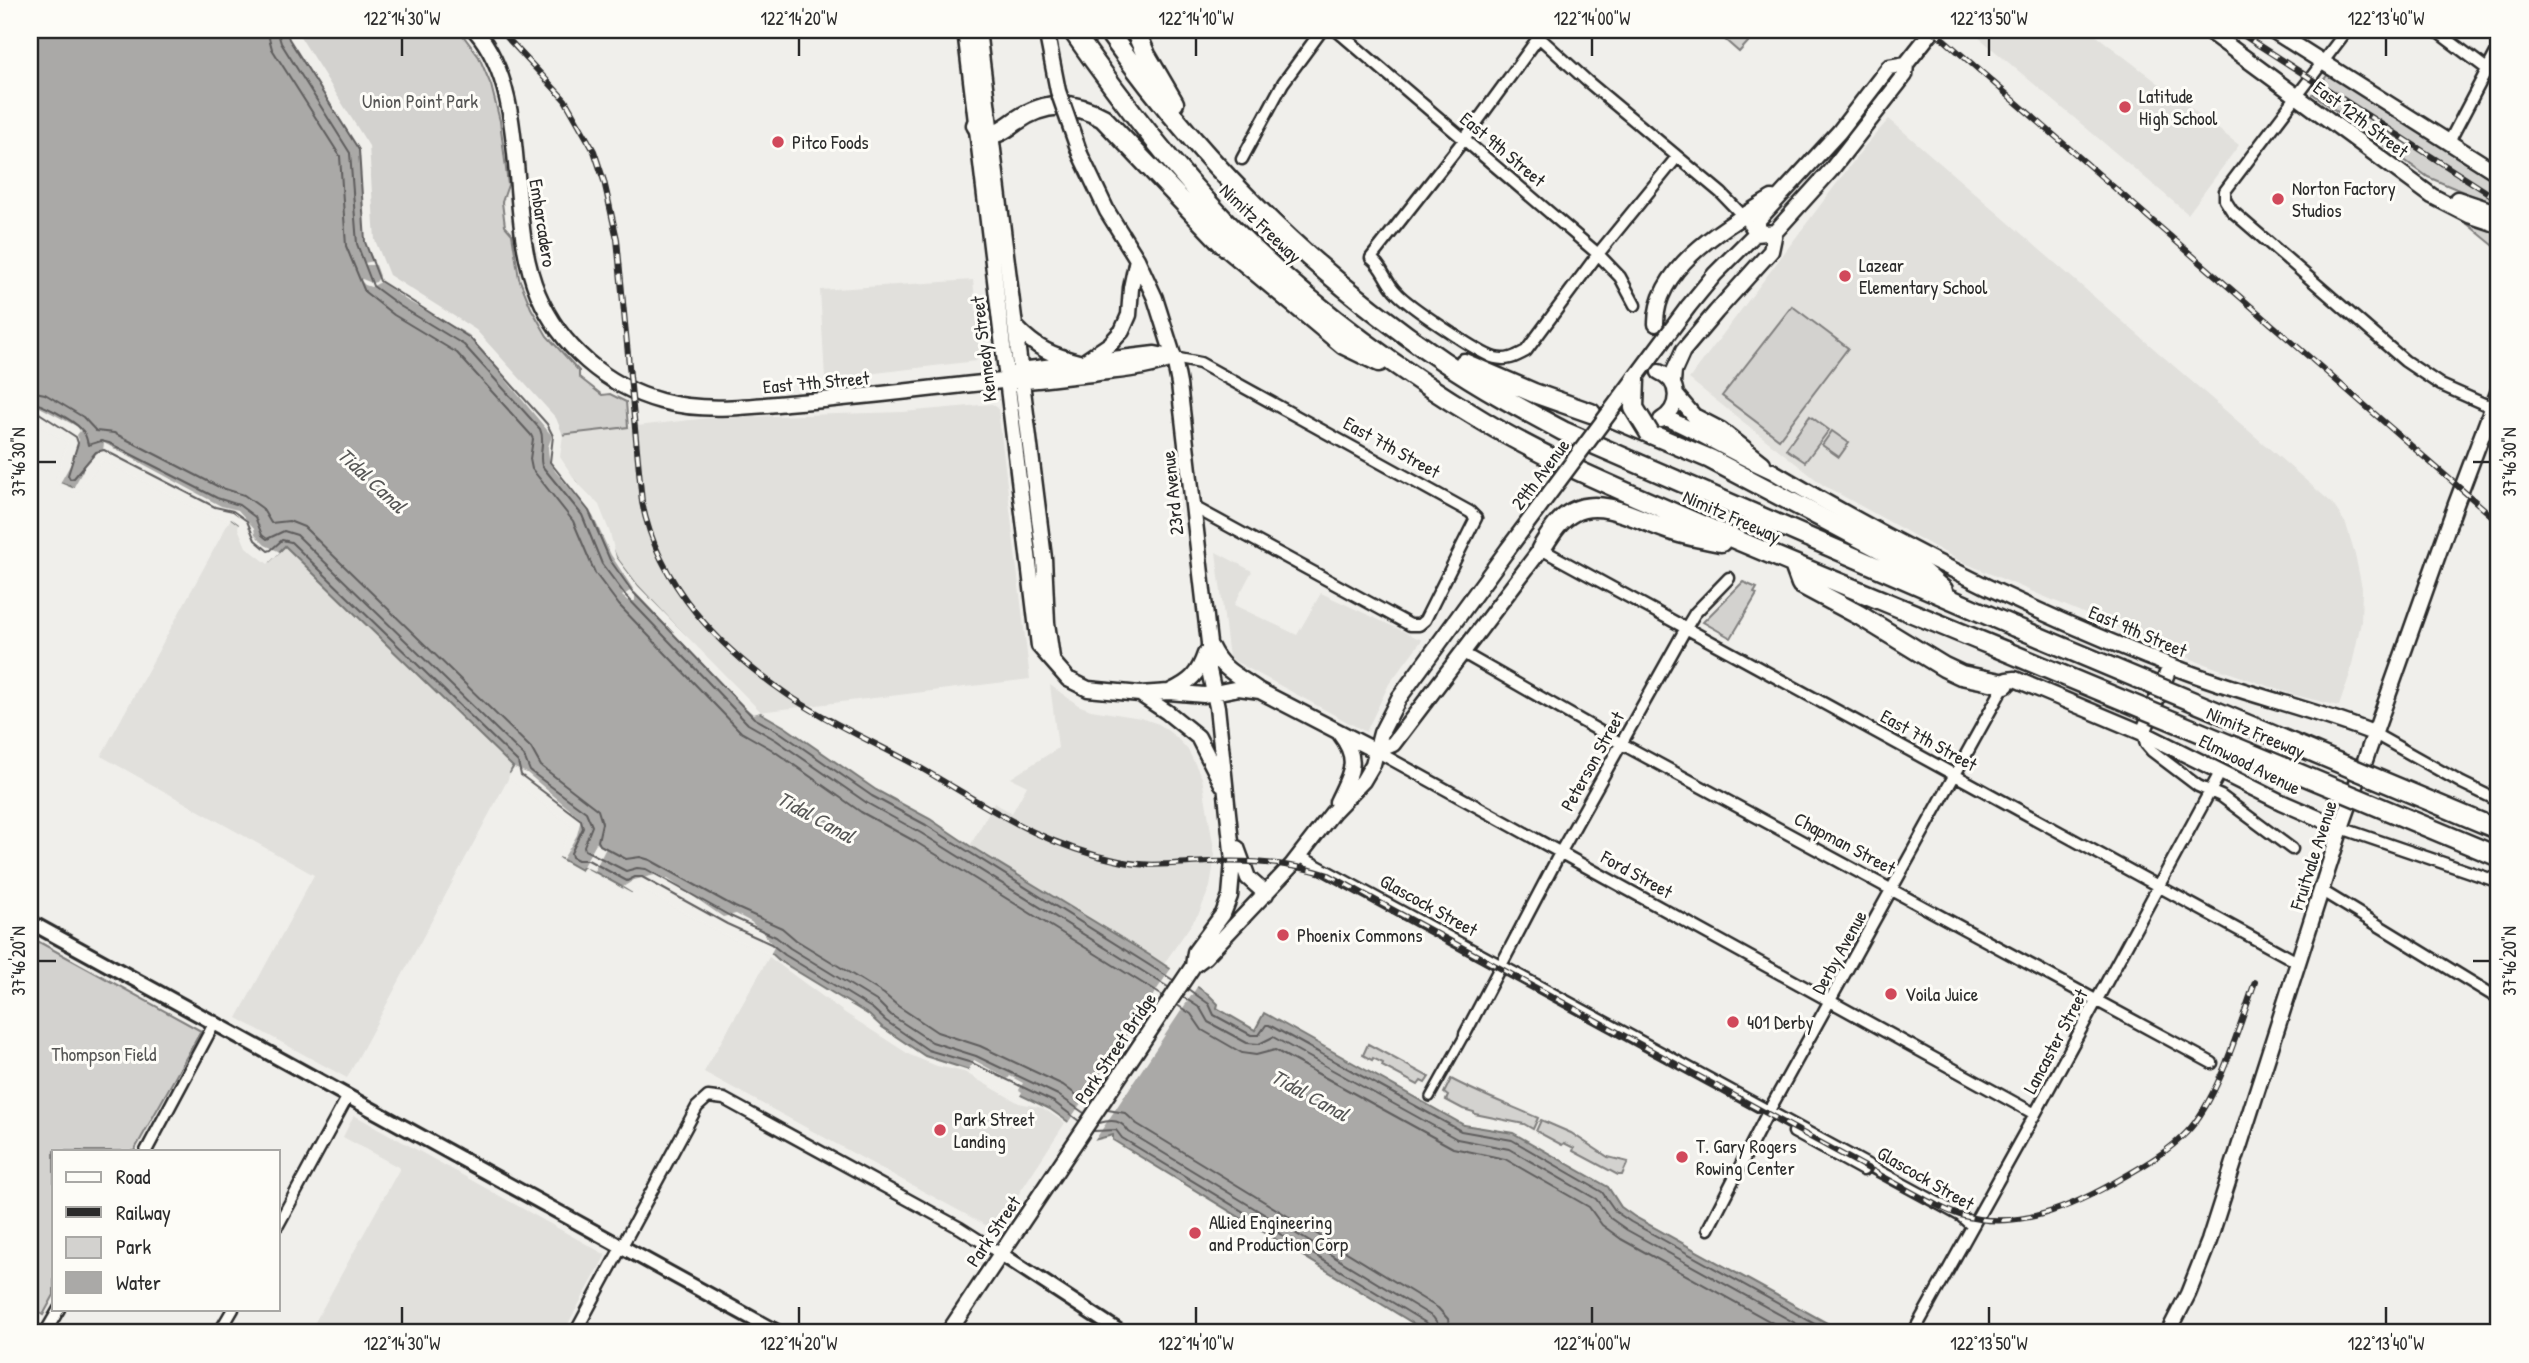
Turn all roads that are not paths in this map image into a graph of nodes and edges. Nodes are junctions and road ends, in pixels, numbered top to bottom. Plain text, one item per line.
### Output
1 (475, 30) edge
2 (965, 30) edge
3 (978, 30) edge
4 (1046, 30) edge
5 (1072, 30) edge
6 (1107, 30) edge
7 (1135, 30) edge
8 (1322, 30) edge
9 (1336, 30) edge
10 (1933, 30) edge
11 (2207, 30) edge
12 (2272, 30) edge
13 (2347, 30) edge
14 (2435, 30) edge
15 (1538, 32) edge
16 (2499, 47) edge
17 (2322, 62) junction
18 (1906, 64) junction
19 (2488, 69) junction
20 (2499, 78) edge
21 (2298, 95) junction
22 (983, 130) junction
23 (1464, 141) junction
24 (2449, 142) junction
25 (1677, 157) junction
26 (1242, 159) dead end
27 (1216, 167) junction
28 (2401, 174) junction
29 (2499, 174) edge
30 (1790, 186) junction
31 (2499, 213) edge
32 (1743, 216) junction
33 (2499, 225) edge
34 (1775, 232) junction
35 (1755, 234) junction
36 (1598, 254) junction
37 (1137, 259) junction
38 (1635, 305) dead end
39 (1656, 324) dead end
40 (1015, 326) junction
41 (1415, 341) junction
42 (1174, 358) junction
43 (1082, 363) junction
44 (1659, 372) dead end
45 (1021, 376) junction
46 (1635, 379) junction
47 (1006, 380) junction
48 (1426, 385) junction
49 (1675, 389) junction
50 (630, 390) joint
51 (2499, 390) edge
52 (2496, 409) edge
53 (1599, 414) junction
54 (1659, 424) junction
55 (1772, 471) junction
56 (1192, 506) junction
57 (1541, 549) junction
58 (1764, 552) junction
59 (1794, 565) junction
60 (1729, 578) dead end
61 (1956, 601) junction
62 (1686, 628) junction
63 (1209, 643) junction
64 (1463, 653) junction
65 (1052, 658) junction
66 (2170, 666) junction
67 (2005, 684) junction
68 (1260, 691) junction
69 (1169, 692) junction
70 (1140, 694) junction
71 (1214, 694) junction
72 (1339, 733) junction
73 (2143, 733) junction
74 (2373, 733) junction
75 (1622, 744) junction
76 (1376, 751) junction
77 (2221, 771) junction
78 (1955, 776) junction
79 (2499, 783) edge
80 (1226, 792) junction
81 (2210, 792) junction
82 (2496, 800) edge
83 (1333, 812) junction
84 (2341, 828) junction
85 (2499, 830) edge
86 (1231, 833) junction
87 (2292, 849) dead end
88 (1560, 853) junction
89 (1299, 856) junction
90 (2499, 856) edge
91 (2499, 882) edge
92 (2158, 887) junction
93 (1893, 889) junction
94 (2322, 891) junction
95 (1266, 894) junction
96 (30, 922) edge
97 (2299, 963) junction
98 (1193, 966) junction
99 (1500, 967) junction
100 (2499, 999) edge
101 (2097, 1000) junction
102 (1831, 1002) junction
103 (215, 1022) junction
104 (1465, 1034) joint
105 (2212, 1063) dead end
106 (348, 1096) junction
107 (1430, 1097) dead end
108 (1768, 1113) junction
109 (2035, 1114) junction
110 (147, 1150) edge
111 (1070, 1151) joint
112 (280, 1221) edge
113 (1971, 1225) junction
114 (1706, 1233) dead end
115 (622, 1246) junction
116 (1001, 1254) junction
117 (58, 1310) edge
118 (232, 1310) edge
119 (1917, 1326) dead end
120 (30, 1327) edge
121 (43, 1333) edge
122 (219, 1333) edge
123 (575, 1333) edge
124 (779, 1333) edge
125 (948, 1333) edge
126 (1122, 1333) edge
127 (2168, 1333) edge

1 - 50 main road, Embarcadero
2 - 22 main road, Kennedy Street
3 - 22 main road, Kennedy Street
4 - 37 main road, 23rd Avenue, bridge
5 - 48 highway, Nimitz Freeway
6 - 27 highway, Nimitz Freeway
7 - 27 highway
8 - 26 street
9 - 23 street, East 9th Street
10 - 18 main road, 29th Avenue
11 - 21 main road, East 12th Street
12 - 17 main road, East 12th Street
13 - 17 street
14 - 19 street
15 - 23 street
15 - 25 street
16 - 19 street
17 - 21 street
17 - 24 main road, East 12th Street
18 - 30 main road, 29th Avenue
18 - 34 main road, 29th Avenue
19 - 20 street
19 - 24 street
21 - 28 main road, East 12th Street
21 - 52 street
22 - 40 main road, Kennedy Street
22 - 47 main road, Kennedy Street
22 - 48 highway
23 - 36 street, East 9th Street
23 - 36 street
24 - 29 main road, East 12th Street
25 - 32 street
25 - 36 street
27 - 41 highway, Nimitz Freeway
28 - 31 main road
28 - 33 main road, East 12th Street
30 - 32 main road
30 - 35 main road, 29th Avenue
32 - 35 street
32 - 39 main road
34 - 35 main road
34 - 49 main road, 29th Avenue
35 - 46 main road, 29th Avenue, bridge
36 - 38 street, East 9th Street
37 - 42 main road, 23rd Avenue
37 - 43 main road
40 - 43 main road
40 - 45 main road, Kennedy Street
41 - 53 highway
41 - 61 highway, Nimitz Freeway
42 - 43 main road, East 7th Street
42 - 45 main road, East 7th Street
42 - 56 main road, 23rd Avenue
42 - 56 street, East 7th Street
43 - 45 main road, East 7th Street
44 - 49 main road, East 9th Street
45 - 47 main road, East 7th Street
45 - 65 main road, Kennedy Street
46 - 53 main road, 29th Avenue, bridge
46 - 54 highway, bridge
47 - 50 main road, East 7th Street
47 - 65 main road, Kennedy Street
48 - 58 highway, Nimitz Freeway
49 - 54 main road, 29th Avenue
49 - 55 main road, East 9th Street
51 - 52 main road, Fruitvale Avenue
52 - 74 main road, Fruitvale Avenue
53 - 54 highway
53 - 76 main road, 29th Avenue, bridge
54 - 55 main road, East 9th Street
54 - 61 highway
55 - 66 main road, East 9th Street
56 - 63 main road, 23rd Avenue
57 - 58 highway
57 - 62 street, East 7th Street
57 - 64 main road, 29th Avenue
58 - 59 highway, Nimitz Freeway
59 - 67 highway
59 - 90 highway, Nimitz Freeway, bridge
60 - 62 street, Peterson Street
61 - 85 highway, Nimitz Freeway, bridge
62 - 75 street, Peterson Street
62 - 78 street, East 7th Street
63 - 68 main road
63 - 69 main road
63 - 71 main road, 23rd Avenue
64 - 75 street, Chapman Street
64 - 76 main road, 29th Avenue
65 - 70 main road, Kennedy Street
66 - 73 main road
66 - 74 main road, East 9th Street
67 - 73 main road, Elmwood Avenue
67 - 78 street, Derby Avenue
68 - 71 main road, Ford Street
68 - 72 main road, Ford Street
69 - 70 main road, Kennedy Street
69 - 71 main road, Kennedy Street
70 - 80 main road, Kennedy Street
71 - 80 main road, 23rd Avenue
72 - 76 main road, Ford Street
72 - 83 main road
73 - 77 main road, Elmwood Avenue
73 - 81 street, Elmwood Avenue
74 - 82 street, East 9th Street
74 - 84 main road, Fruitvale Avenue
75 - 88 street, Peterson Street
75 - 93 street, Chapman Street
76 - 83 main road, 29th Avenue
76 - 88 street, Ford Street
77 - 81 street, Lancaster Street
77 - 84 main road, Elmwood Avenue
78 - 92 street, East 7th Street
78 - 93 street, Derby Avenue
79 - 82 street
80 - 86 main road, 23rd Avenue
81 - 87 street, Elmwood Avenue
81 - 92 street, Lancaster Street
83 - 89 main road, 29th Avenue
84 - 91 street
84 - 94 main road, Fruitvale Avenue
86 - 95 main road
86 - 98 main road, 23rd Avenue
88 - 99 street, Peterson Street
88 - 102 street, Ford Street
89 - 95 main road, 29th Avenue
89 - 99 street, Glascock Street
92 - 97 street, East 7th Street
92 - 101 street, Lancaster Street
93 - 101 street, Chapman Street
93 - 102 street, Derby Avenue
94 - 97 main road, Fruitvale Avenue
94 - 100 street
95 - 98 main road, 29th Avenue
96 - 103 street
97 - 127 main road, Fruitvale Avenue
98 - 111 main road, Park Street Bridge
99 - 104 street, Peterson Street
99 - 108 street, Glascock Street
101 - 105 street, Chapman Street
101 - 109 street, Lancaster Street
102 - 108 street, Derby Avenue
102 - 109 street, Ford Street
103 - 106 street
103 - 110 street
104 - 107 street
106 - 112 street
106 - 115 street
108 - 113 street, Glascock Street
108 - 114 street, Derby Avenue
109 - 113 street, Lancaster Street
111 - 116 main road, Park Street
113 - 119 street, Lancaster Street
115 - 116 street
115 - 123 street
115 - 124 street
116 - 125 main road, Park Street
116 - 126 street
117 - 121 street
118 - 122 street
120 - 121 street

